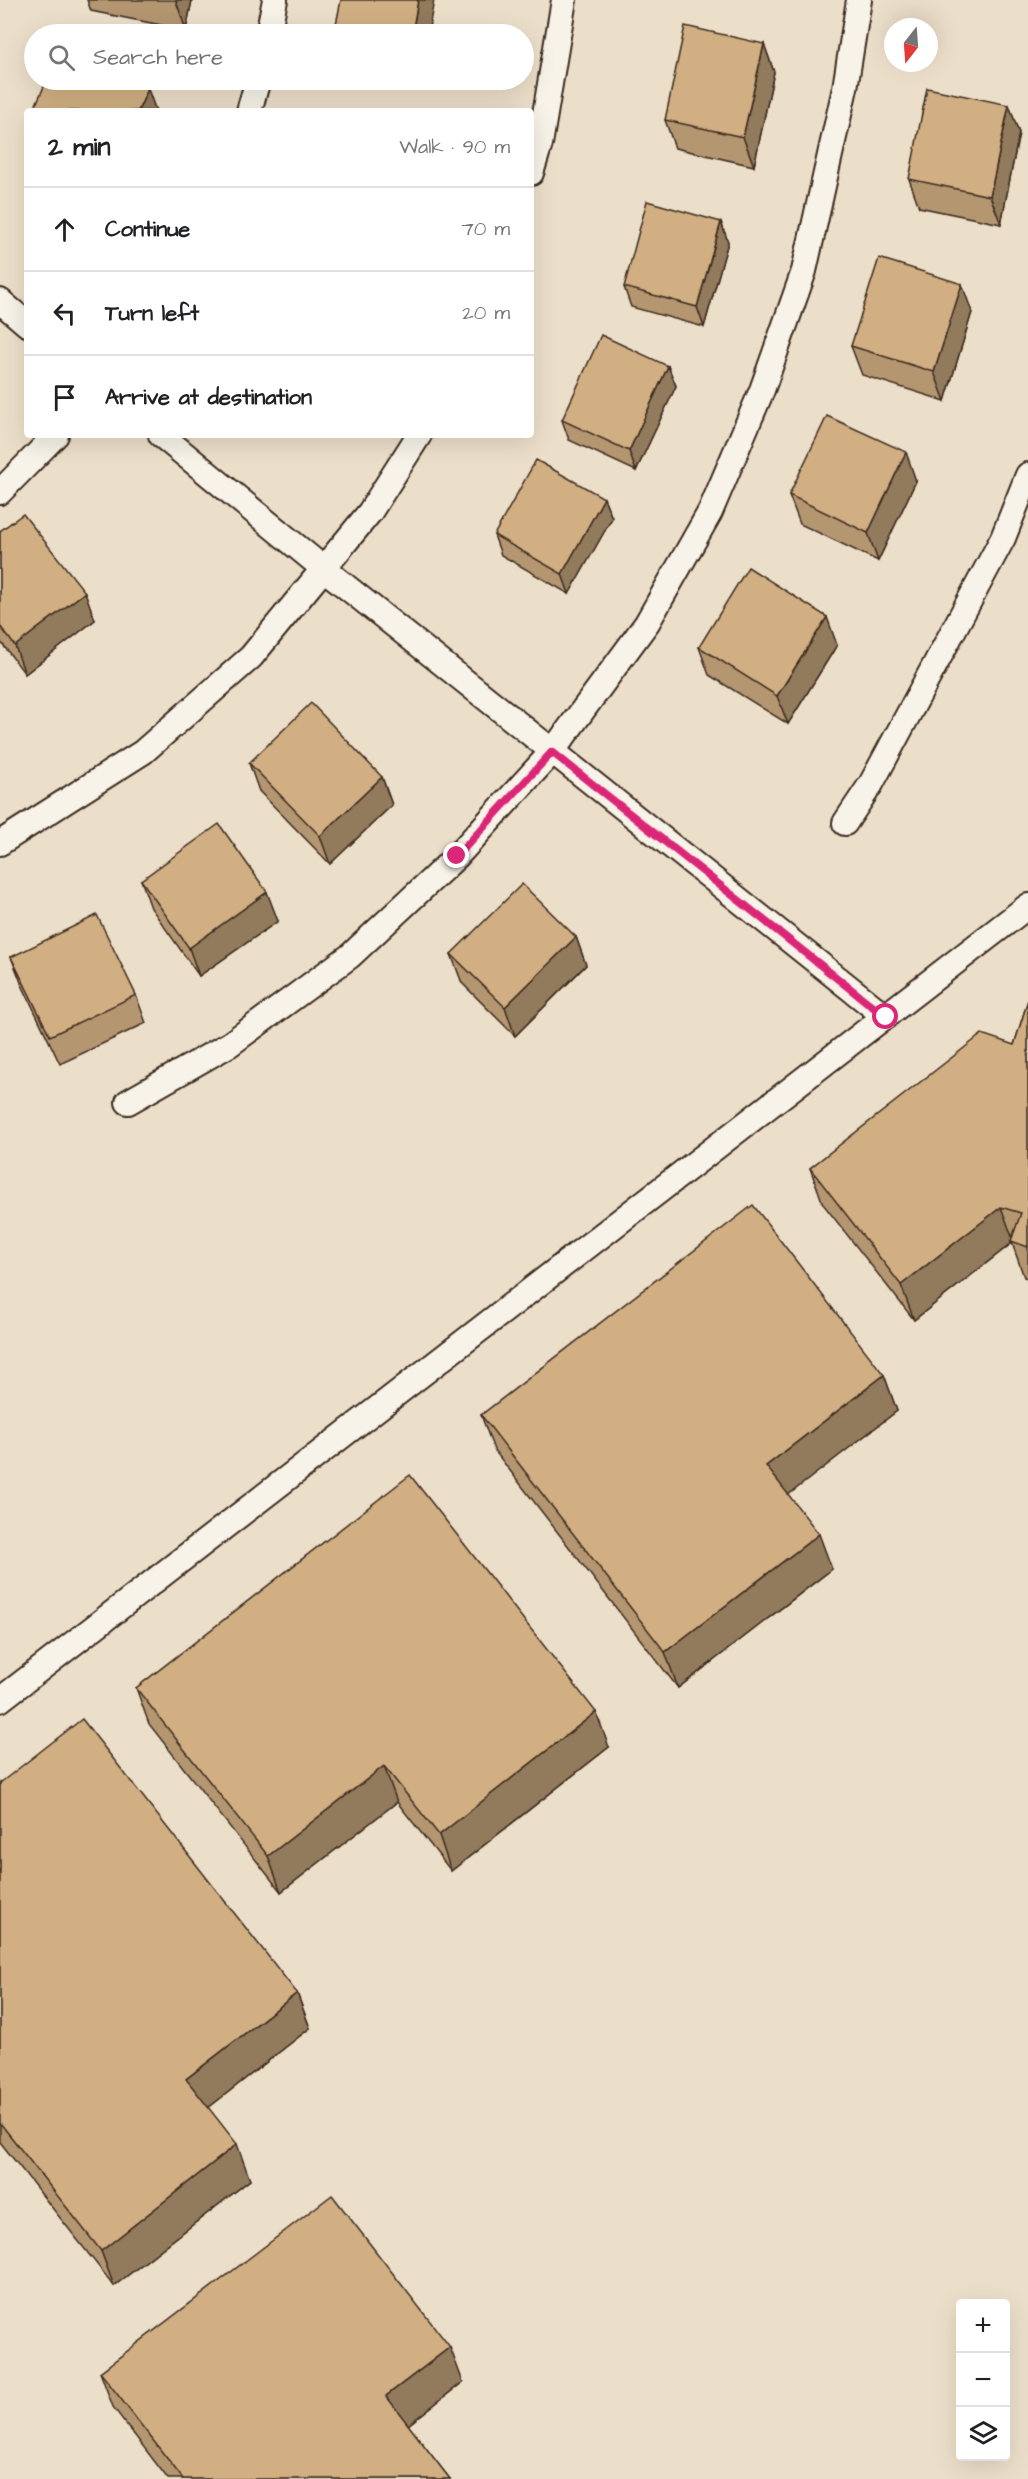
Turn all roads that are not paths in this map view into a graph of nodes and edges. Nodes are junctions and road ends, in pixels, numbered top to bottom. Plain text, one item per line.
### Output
1 (275, 0) edge
2 (564, 0) edge
3 (859, 0) edge
4 (270, 24) edge
5 (255, 90) edge
6 (250, 108) edge
7 (534, 163) edge
8 (0, 301) edge
9 (24, 321) edge
10 (53, 438) edge
11 (165, 438) edge
12 (417, 438) edge
13 (1028, 475) edge
14 (0, 492) edge
15 (324, 569) junction
16 (552, 752) junction
17 (845, 823) dead end
18 (0, 843) edge
19 (1028, 906) edge
20 (886, 1017) junction
21 (128, 1102) dead end
22 (0, 1700) edge

1 - 4 lane
2 - 7 lane
3 - 16 lane
5 - 6 lane
8 - 9 lane
10 - 14 lane
11 - 15 lane
12 - 15 lane
13 - 17 lane
15 - 16 lane
15 - 18 lane
16 - 20 lane
16 - 21 lane
19 - 20 lane
20 - 22 lane

